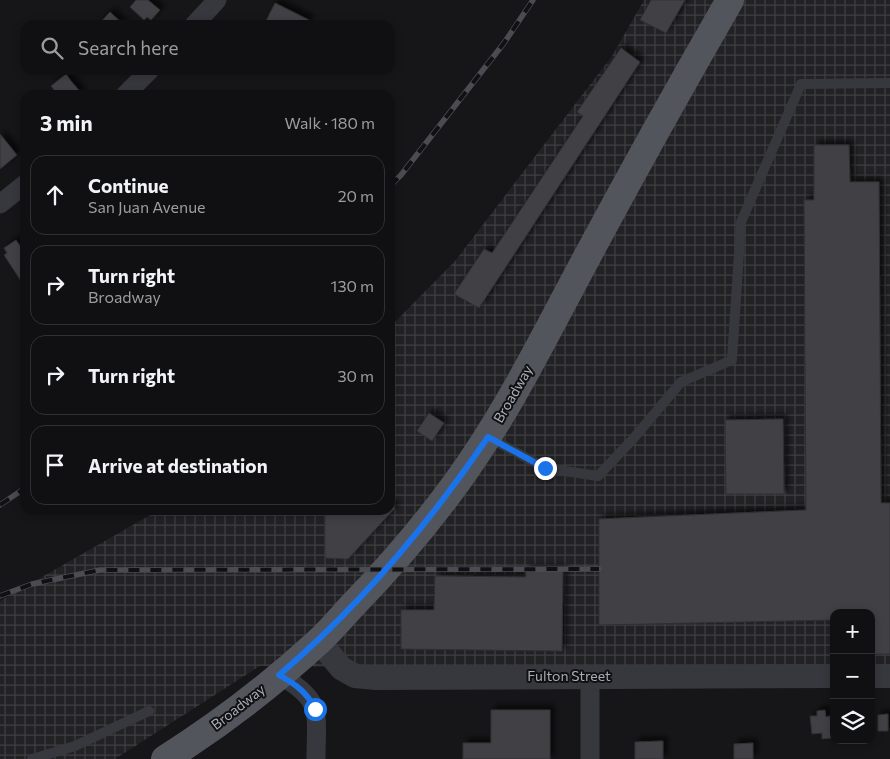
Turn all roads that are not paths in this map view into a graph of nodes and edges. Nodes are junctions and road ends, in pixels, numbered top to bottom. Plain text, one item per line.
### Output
1 (217, 0) edge
2 (730, 0) edge
3 (199, 20) edge
4 (145, 75) edge
5 (890, 83) edge
6 (130, 90) edge
7 (20, 188) edge
8 (0, 204) edge
9 (488, 437) junction
10 (318, 641) junction
11 (279, 675) junction
12 (590, 676) junction
13 (830, 676) edge
14 (875, 676) edge
15 (890, 676) edge
16 (149, 710) dead end
17 (32, 759) edge
18 (165, 759) edge
19 (316, 759) edge
20 (590, 759) edge

1 - 3 street
2 - 9 main road, Broadway
4 - 6 street
5 - 9 lane
7 - 8 street
9 - 10 main road, Broadway
10 - 11 main road, Broadway
10 - 12 street, Fulton Street
11 - 18 main road, Broadway
11 - 19 street
12 - 13 street, Fulton Street
12 - 20 street
14 - 15 street
16 - 17 lane

